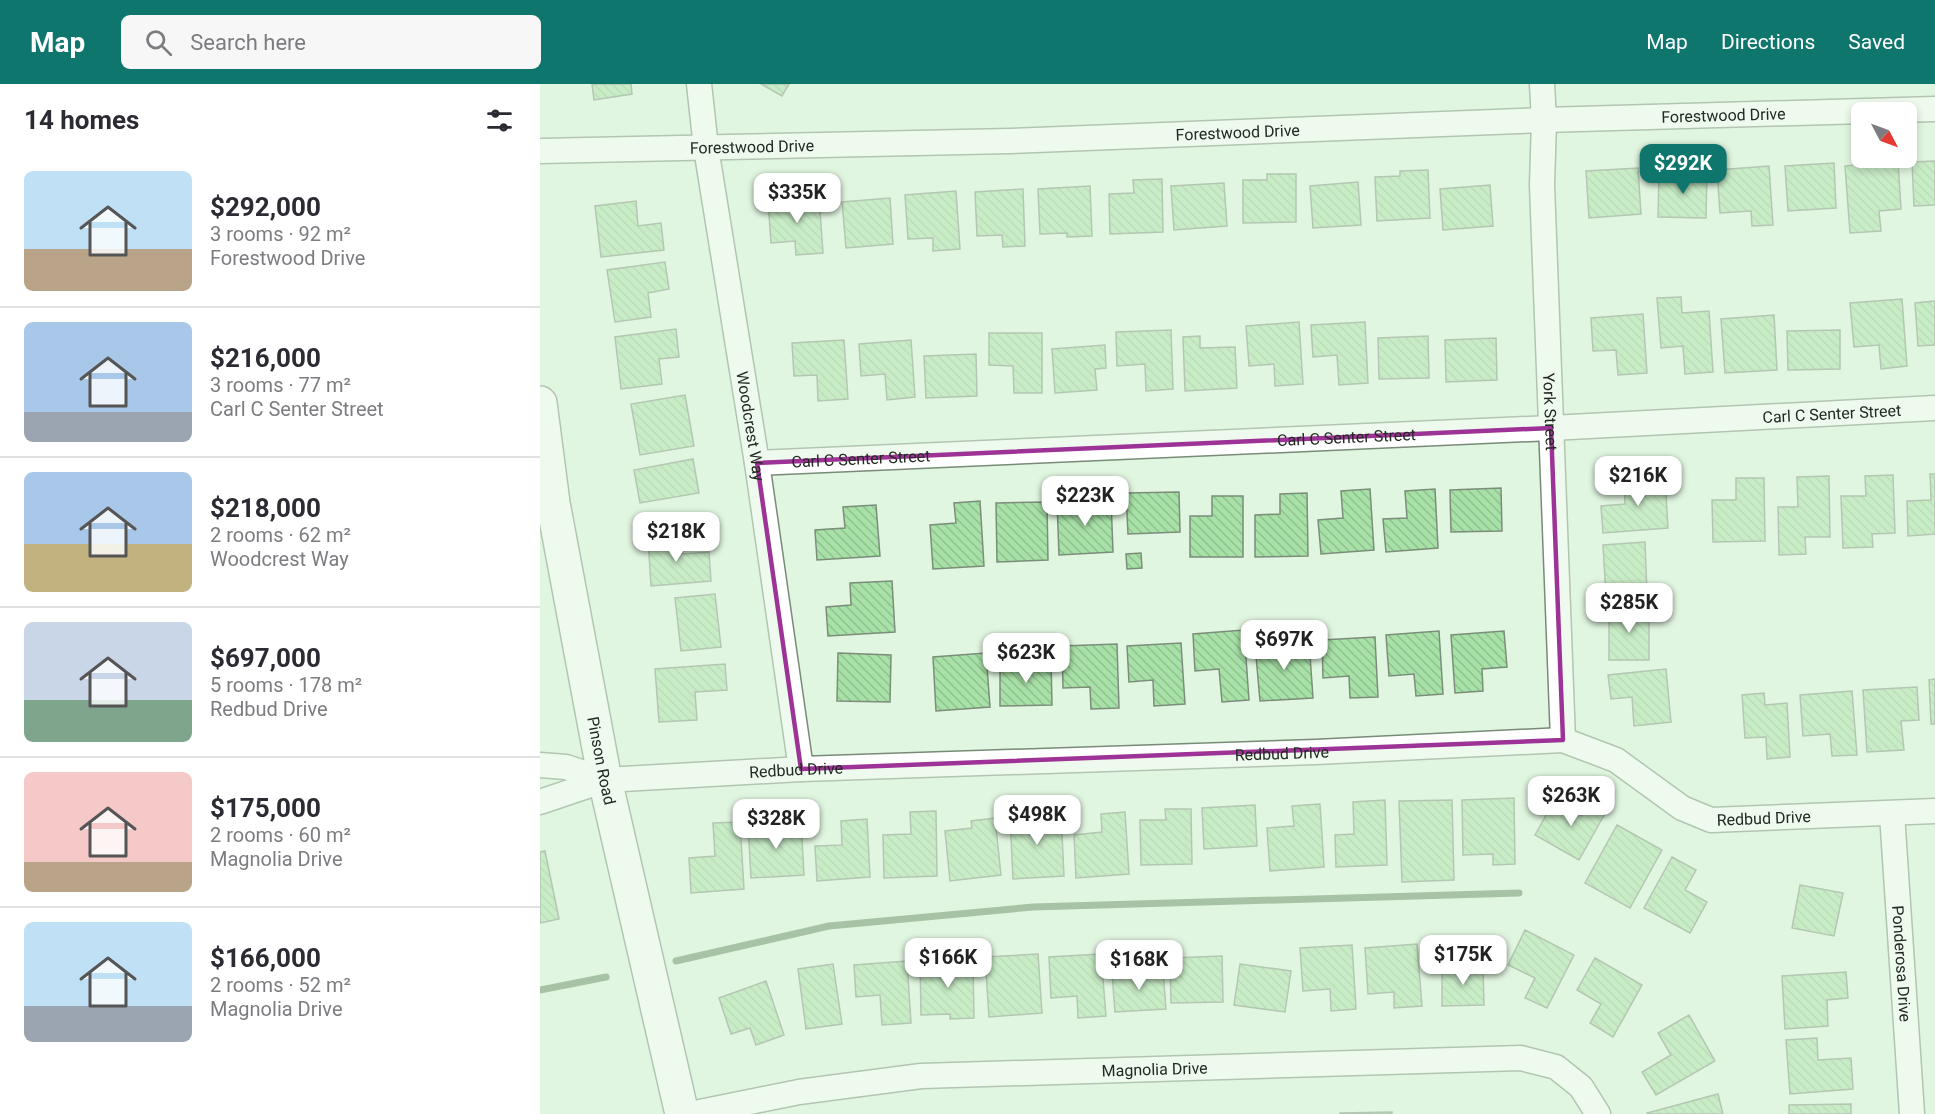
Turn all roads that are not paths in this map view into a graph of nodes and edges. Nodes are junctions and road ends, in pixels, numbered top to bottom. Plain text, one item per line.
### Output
1 (699, 84) edge
2 (1542, 84) edge
3 (1935, 108) edge
4 (1544, 120) junction
5 (706, 148) junction
6 (540, 151) edge
7 (540, 403) edge
8 (1935, 408) edge
9 (1551, 428) junction
10 (757, 463) junction
11 (547, 504) edge
12 (1563, 740) junction
13 (540, 765) edge
14 (801, 769) junction
15 (605, 780) junction
16 (540, 802) edge
17 (1935, 811) edge
18 (1892, 814) junction
19 (682, 1114) edge
20 (690, 1114) edge
21 (1598, 1114) edge
22 (1912, 1114) edge

1 - 5 street, Woodcrest Way
2 - 4 street, York Street
3 - 4 street, Forestwood Drive
4 - 5 street, Forestwood Drive
4 - 9 street, York Street
5 - 6 street, Forestwood Drive
5 - 10 street, Woodcrest Way
7 - 11 main road, Pinson Road
8 - 9 street, Carl C Senter Street
9 - 10 street, Carl C Senter Street
9 - 12 street, York Street
10 - 14 street, Woodcrest Way
11 - 15 main road, Pinson Road
12 - 14 street, Redbud Drive
12 - 18 street, Redbud Drive
13 - 15 street, Redbud Drive
14 - 15 street, Redbud Drive
15 - 16 street, Redbud Drive
15 - 19 main road, Pinson Road
17 - 18 street, Redbud Drive
18 - 22 street, Ponderosa Drive
20 - 21 street, Magnolia Drive

